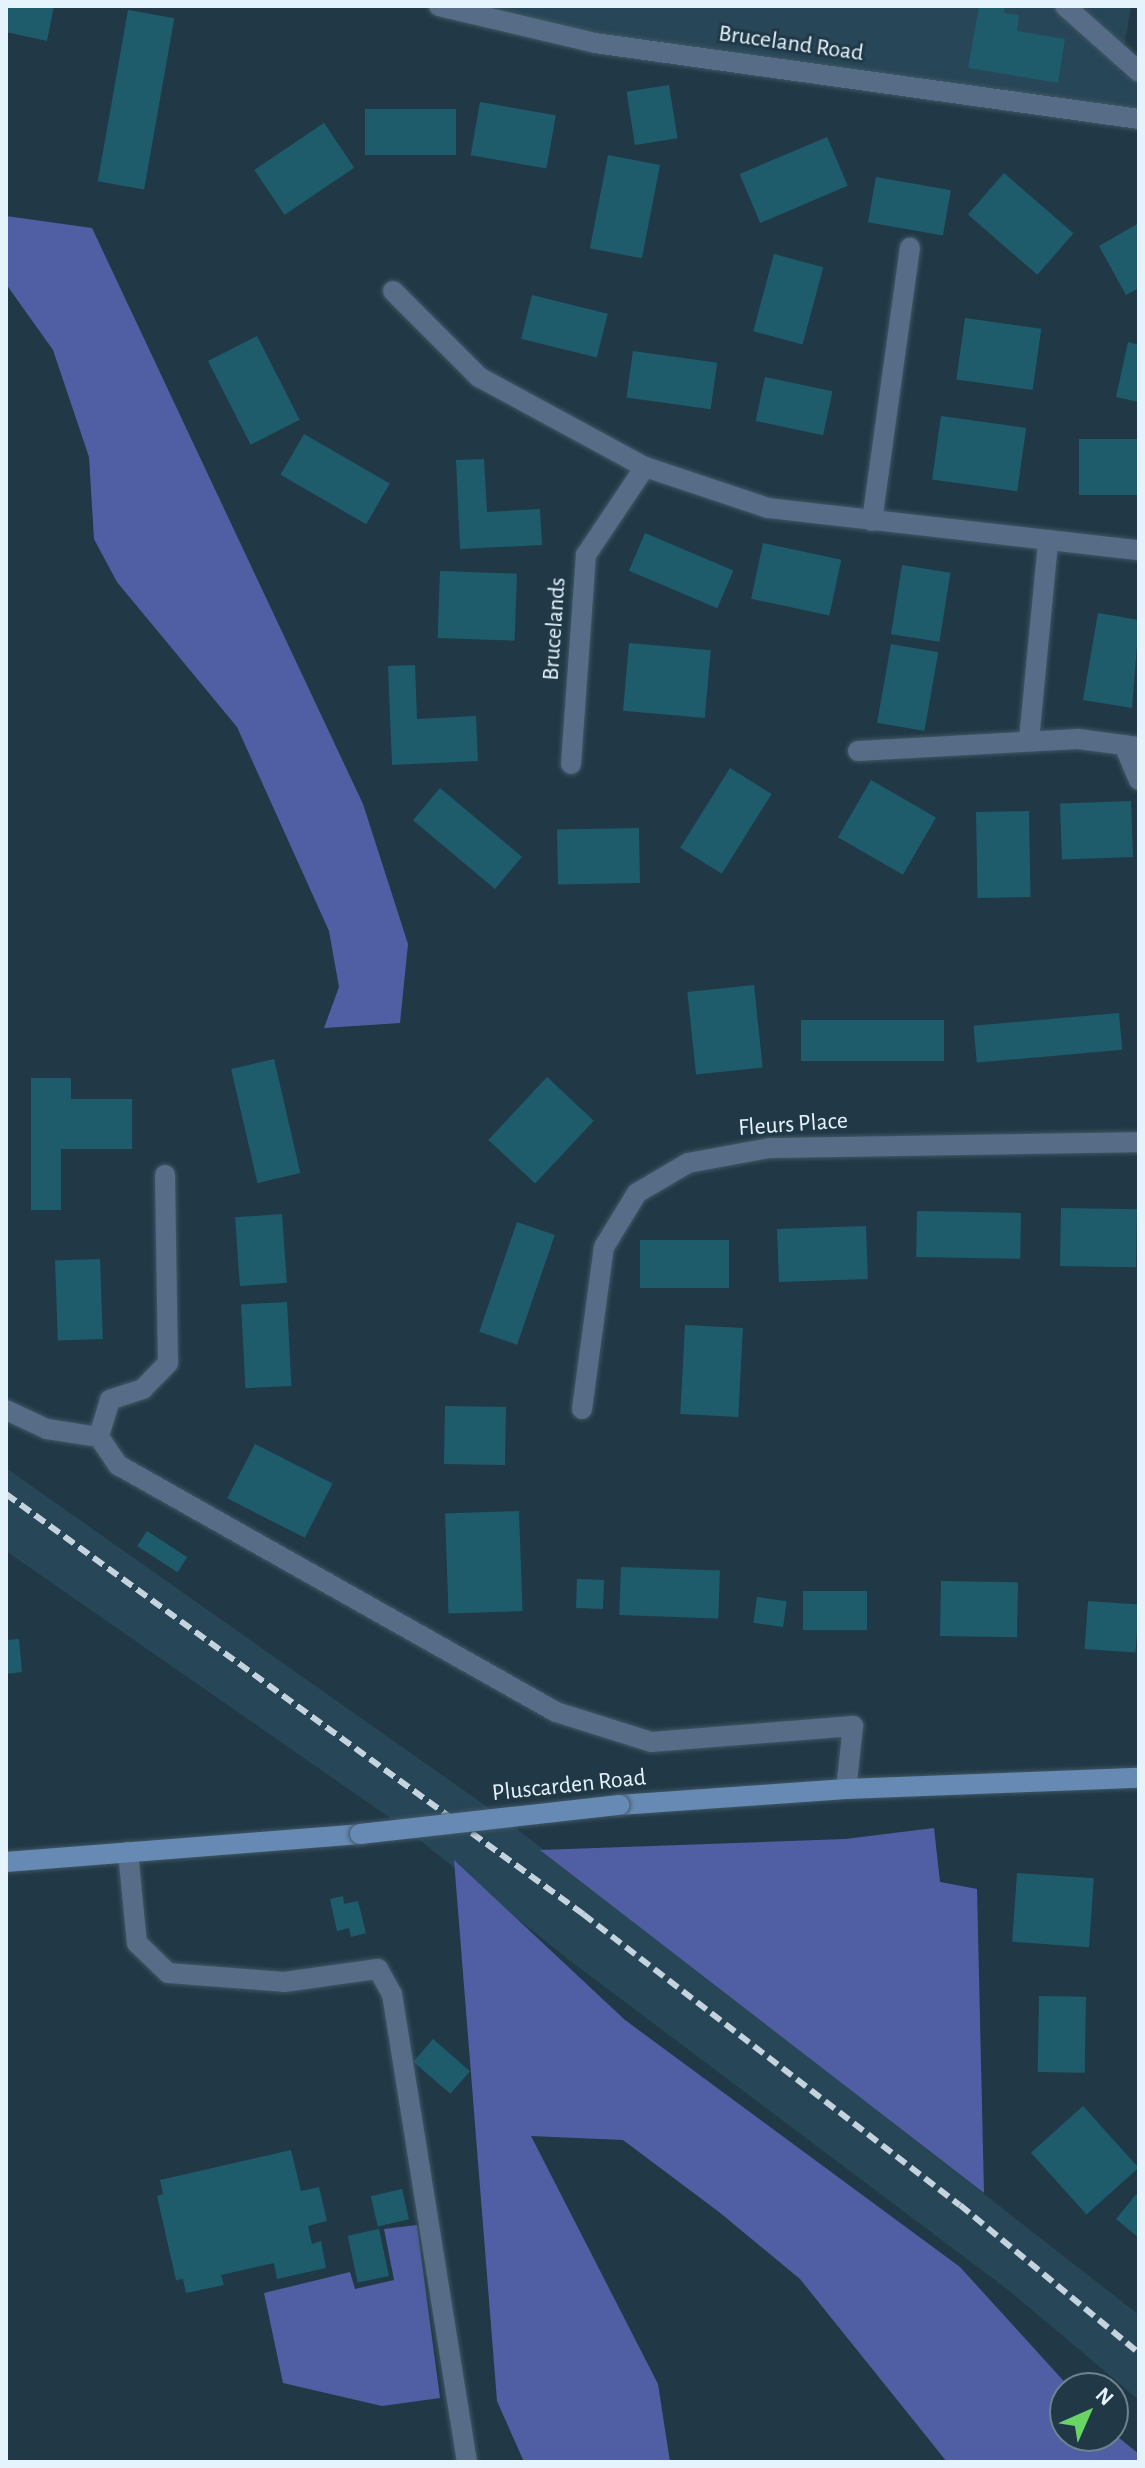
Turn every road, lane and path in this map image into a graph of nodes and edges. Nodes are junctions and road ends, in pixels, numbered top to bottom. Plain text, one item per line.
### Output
1 (439, 6) edge
2 (1065, 6) edge
3 (1139, 72) edge
4 (1139, 119) edge
5 (910, 248) dead end
6 (393, 291) dead end
7 (645, 467) junction
8 (872, 521) junction
9 (1048, 544) junction
10 (1139, 550) edge
11 (1029, 740) junction
12 (1132, 746) edge
13 (858, 751) dead end
14 (571, 764) dead end
15 (1139, 780) edge
16 (1139, 1142) edge
17 (165, 1175) dead end
18 (582, 1409) dead end
19 (6, 1410) edge
20 (99, 1437) junction
21 (1139, 1778) edge
22 (846, 1789) junction
23 (128, 1852) junction
24 (6, 1862) edge
25 (467, 2462) edge

1 - 4 street, Bruceland Road
2 - 3 street
5 - 8 street
6 - 7 street
7 - 8 street
7 - 14 street, Brucelands
8 - 9 street
9 - 10 street
9 - 11 street
11 - 12 street
11 - 13 street
12 - 15 street
16 - 18 street, Fleurs Place
17 - 20 street
19 - 20 street
20 - 22 street
21 - 22 main road, Pluscarden Road
22 - 23 main road, Pluscarden Road, bridge
23 - 24 main road, Pluscarden Road
23 - 25 street

